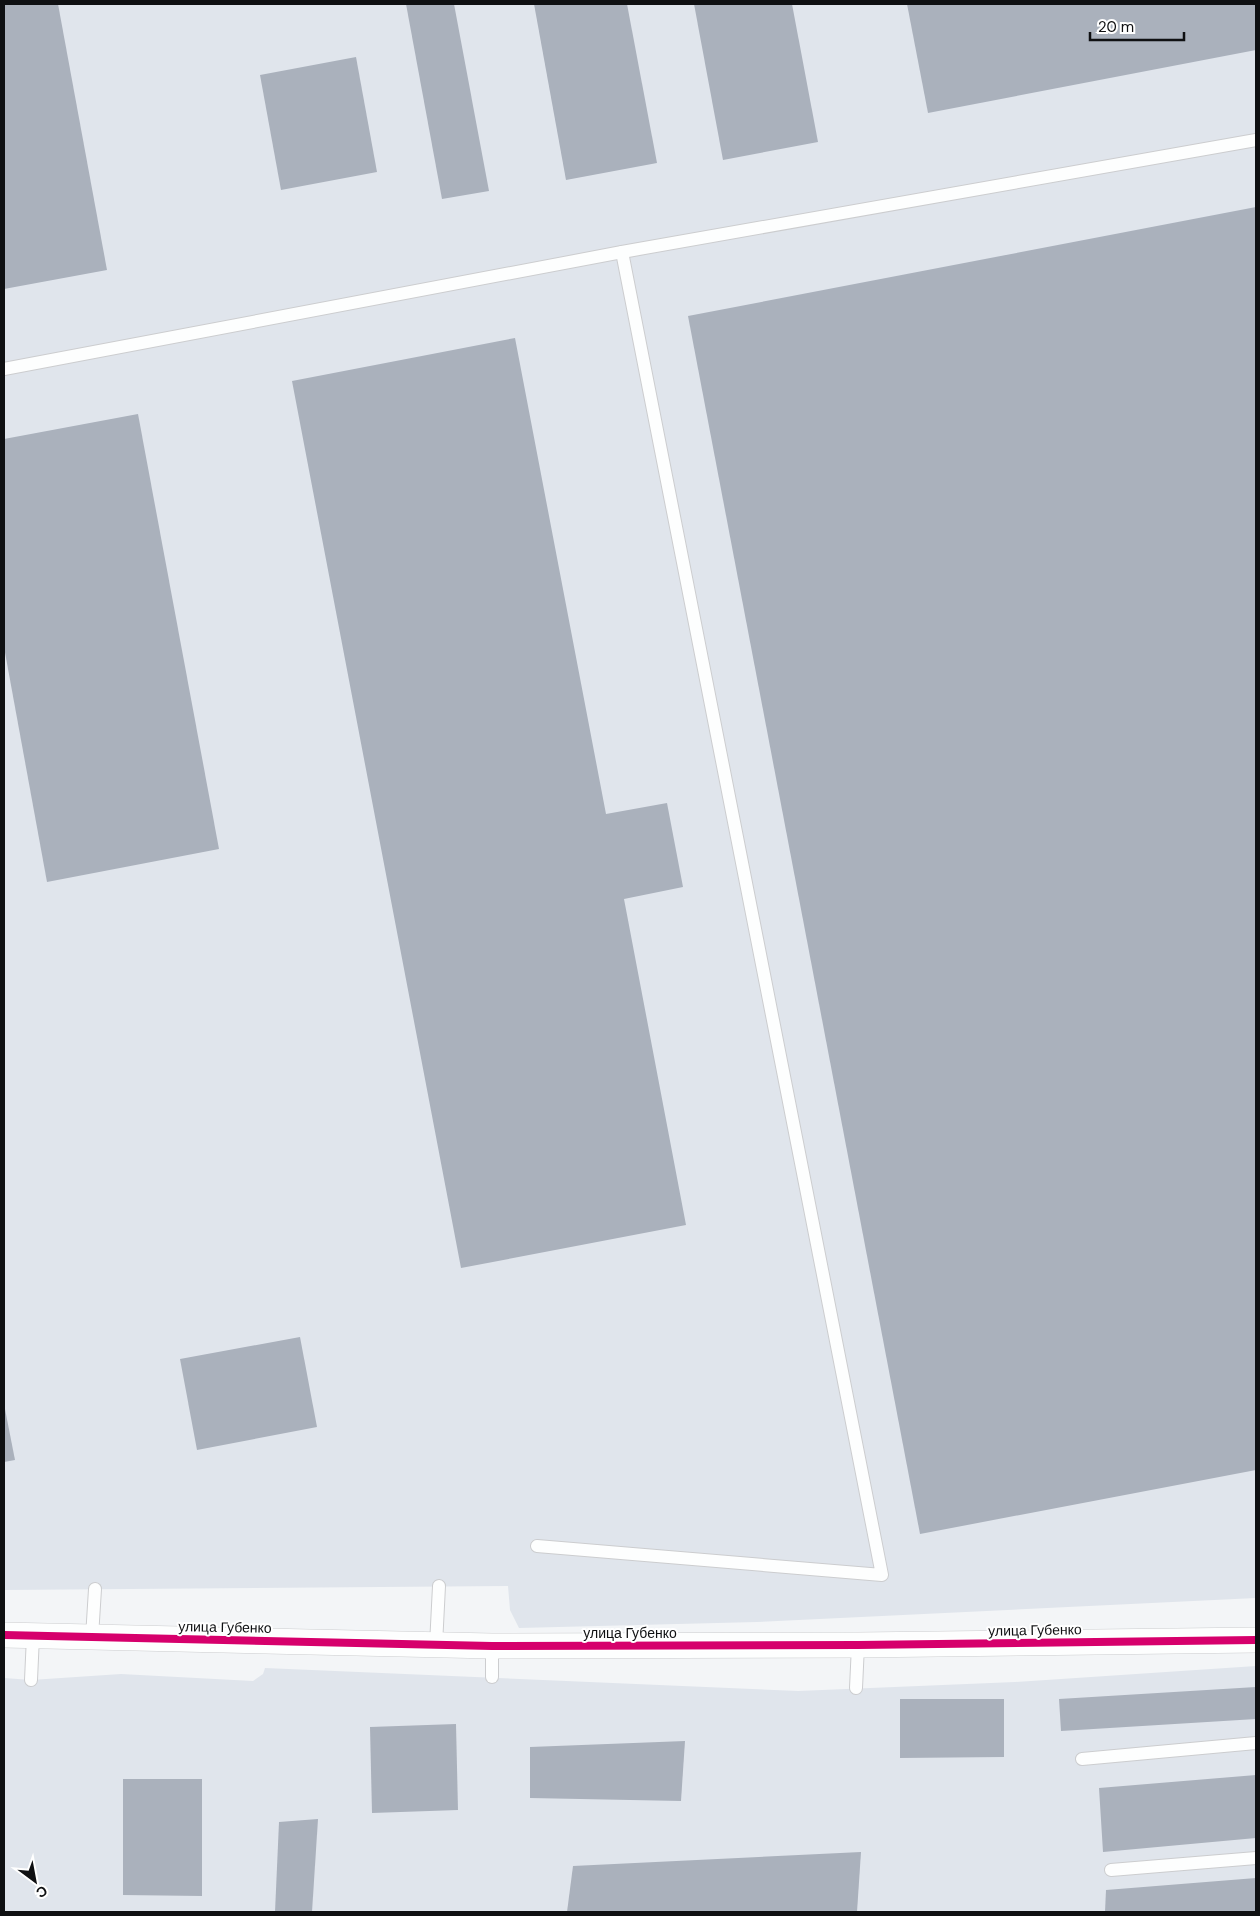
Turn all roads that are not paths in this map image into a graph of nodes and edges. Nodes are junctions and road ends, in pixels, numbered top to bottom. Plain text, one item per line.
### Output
1 (1256, 140) edge
2 (622, 252) junction
3 (4, 369) edge
4 (537, 1546) dead end
5 (440, 1586) dead end
6 (96, 1589) dead end
7 (4, 1635) edge
8 (33, 1636) junction
9 (92, 1637) junction
10 (1256, 1640) edge
11 (436, 1645) junction
12 (858, 1645) junction
13 (492, 1646) junction
14 (492, 1677) dead end
15 (31, 1680) dead end
16 (856, 1688) dead end
17 (1256, 1743) edge
18 (1082, 1759) dead end
19 (1256, 1858) edge
20 (1112, 1870) dead end

1 - 2 lane
2 - 3 lane
2 - 4 lane
5 - 11 lane
6 - 9 lane
7 - 8 street, улица Губенко
8 - 9 street, улица Губенко
8 - 15 lane
9 - 11 street, улица Губенко
10 - 12 street, улица Губенко
11 - 13 street, улица Губенко
12 - 13 street, улица Губенко
12 - 16 lane
13 - 14 lane
17 - 18 lane
19 - 20 lane

